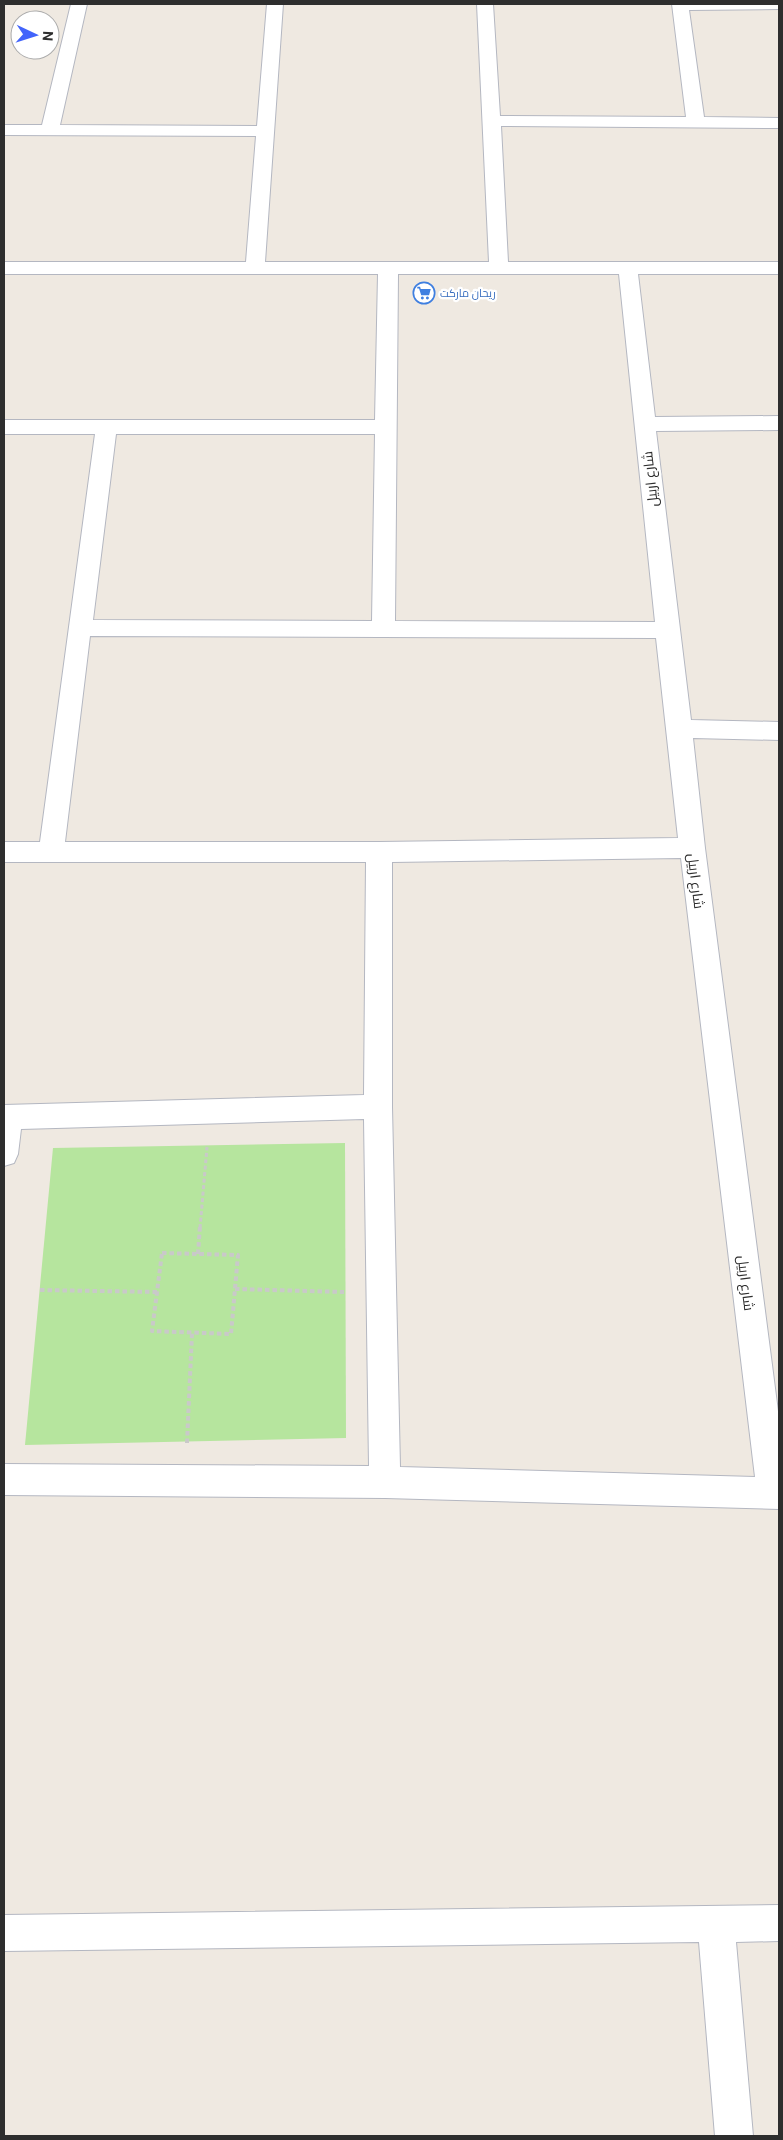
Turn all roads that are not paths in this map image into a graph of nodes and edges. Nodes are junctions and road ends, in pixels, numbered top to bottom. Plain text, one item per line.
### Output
1 (79, 4) edge
2 (275, 4) edge
3 (485, 4) edge
4 (680, 4) edge
5 (779, 4) edge
6 (491, 121) junction
7 (696, 123) junction
8 (779, 124) edge
9 (4, 130) edge
10 (50, 130) junction
11 (266, 131) junction
12 (4, 268) edge
13 (255, 268) junction
14 (388, 268) junction
15 (499, 268) junction
16 (628, 268) junction
17 (779, 268) edge
18 (779, 423) edge
19 (644, 424) junction
20 (106, 426) junction
21 (386, 427) junction
22 (4, 428) edge
23 (79, 628) junction
24 (383, 628) junction
25 (667, 630) junction
26 (680, 729) junction
27 (779, 730) edge
28 (692, 848) junction
29 (51, 851) junction
30 (4, 852) edge
31 (379, 852) junction
32 (378, 1107) junction
33 (6, 1117) edge
34 (4, 1154) edge
35 (4, 1480) edge
36 (385, 1482) junction
37 (776, 1494) edge
38 (716, 1924) junction
39 (779, 1924) edge
40 (4, 1933) edge
41 (734, 2136) edge

1 - 10 street
2 - 11 street
3 - 6 street
4 - 5 street
4 - 7 street
6 - 7 street
6 - 15 street
7 - 8 street
9 - 10 street
10 - 11 street
11 - 13 street
12 - 13 street
13 - 14 street
14 - 15 street
14 - 21 street
15 - 16 street
16 - 17 street
16 - 19 street, شارع اربيل
18 - 19 street
19 - 25 street, شارع اربيل
20 - 21 street
20 - 22 street
20 - 23 street
21 - 24 street
23 - 24 street
23 - 29 street
24 - 25 street
25 - 26 street, شارع اربيل
26 - 27 street
26 - 28 street, شارع اربيل
28 - 31 street
28 - 37 street, شارع اربيل
29 - 30 street
29 - 31 street
31 - 32 street
32 - 33 street
32 - 36 street
33 - 34 street
35 - 36 street
36 - 37 street
38 - 39 street
38 - 40 street
38 - 41 street

